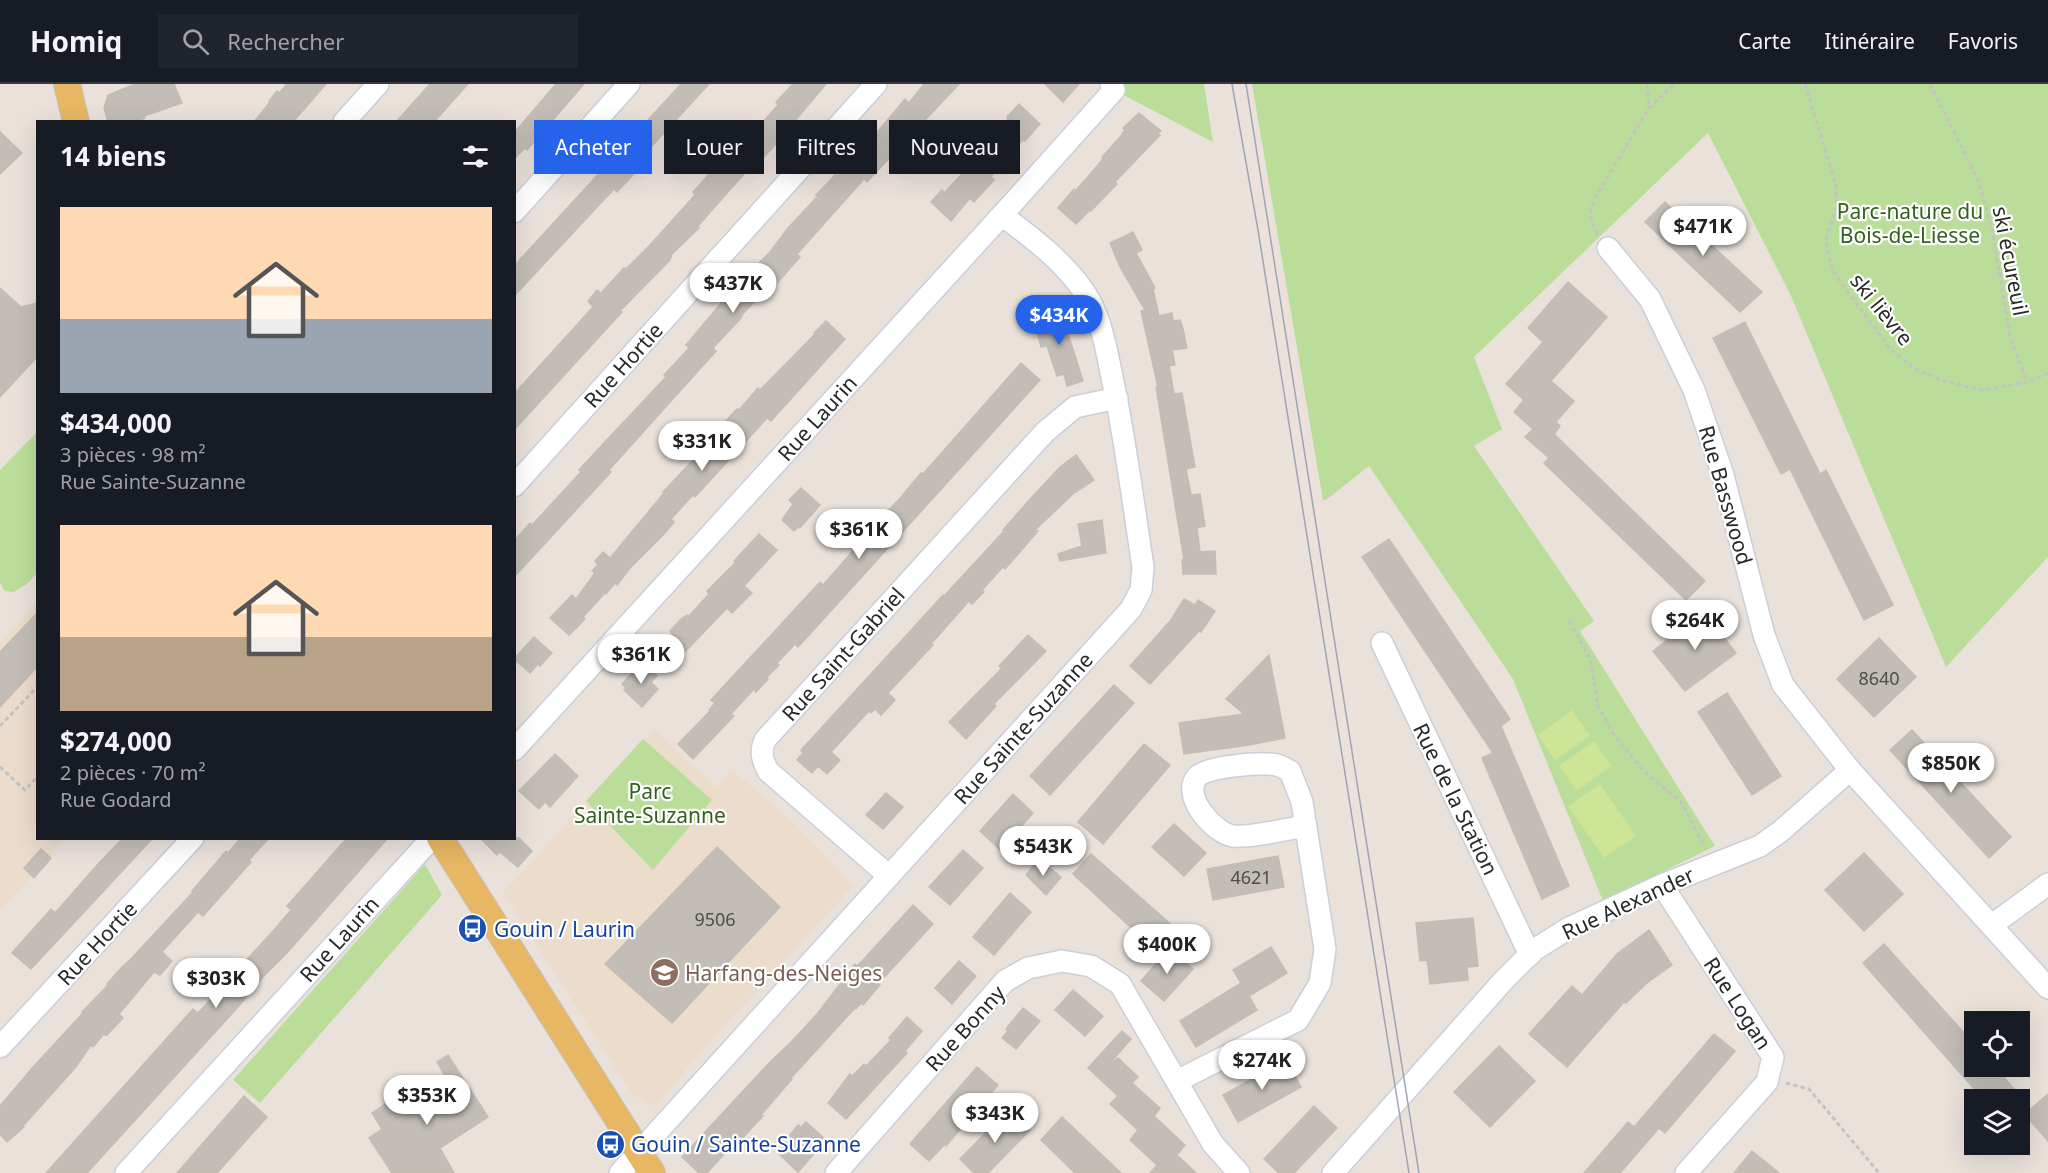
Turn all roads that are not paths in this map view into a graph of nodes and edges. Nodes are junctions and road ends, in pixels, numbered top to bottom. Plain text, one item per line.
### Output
1 (67, 84) edge
2 (378, 84) edge
3 (629, 84) edge
4 (876, 84) edge
5 (1111, 84) edge
6 (76, 120) edge
7 (346, 120) edge
8 (516, 210) edge
9 (1002, 215) junction
10 (1608, 248) road end
11 (1117, 398) junction
12 (516, 484) edge
13 (1382, 643) dead end
14 (516, 748) edge
15 (1850, 770) junction
16 (1306, 826) junction
17 (191, 840) edge
18 (430, 840) edge
19 (441, 840) edge
20 (889, 876) junction
21 (2048, 884) edge
22 (1662, 885) junction
23 (1992, 925) junction
24 (1530, 954) junction
25 (2048, 988) edge
26 (0, 1047) edge
27 (1177, 1081) junction
28 (646, 1163) edge
29 (126, 1173) edge
30 (620, 1173) edge
31 (836, 1173) edge
32 (1239, 1173) edge
33 (1333, 1173) edge
34 (1686, 1173) edge

1 - 6 main road
2 - 7 street
3 - 8 street
4 - 12 street, Rue Hortie
5 - 9 street, Rue Laurin
9 - 11 street, Rue Sainte-Suzanne
9 - 14 street, Rue Laurin
10 - 15 street, Rue Basswood
11 - 20 street, Rue Sainte-Suzanne
11 - 20 street, Rue Saint-Gabriel
13 - 24 street, Rue de la Station
15 - 22 street, Rue Alexander
15 - 23 street, Rue Basswood
16 - 16 street
16 - 27 street
17 - 26 street, Rue Hortie
18 - 29 street, Rue Laurin
19 - 28 main road
20 - 28 street, Rue Sainte-Suzanne
21 - 23 street
22 - 24 street, Rue Alexander
22 - 34 street, Rue Logan
23 - 25 street, Rue Basswood
24 - 33 street, Rue Alexander
27 - 31 street, Rue Bonny
27 - 32 street, Rue Bonny
28 - 30 street, Rue Sainte-Suzanne

